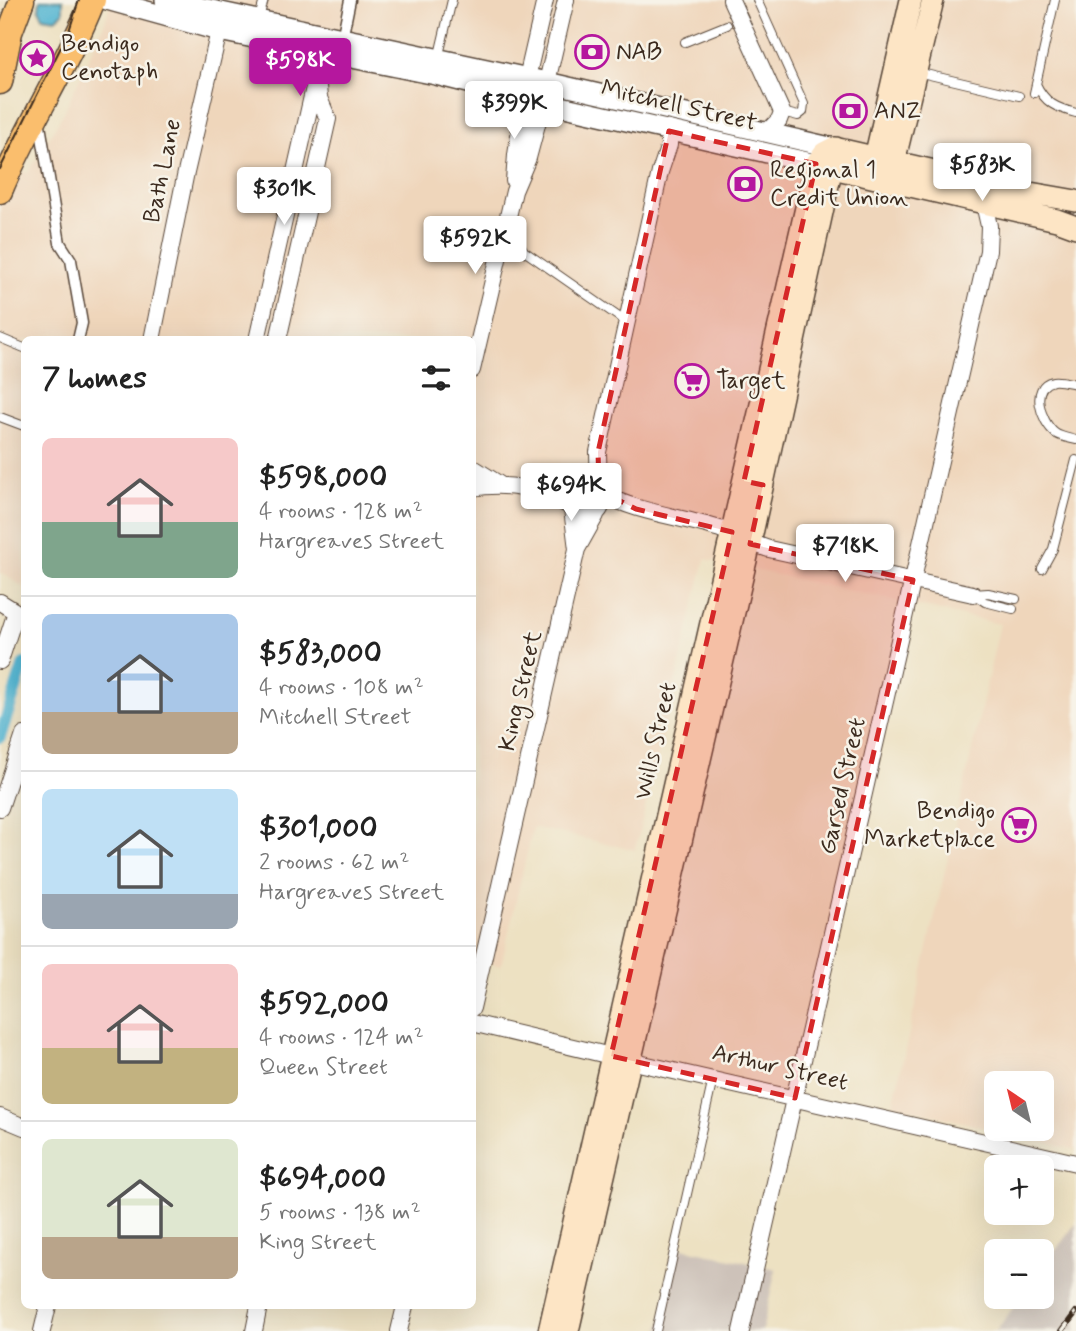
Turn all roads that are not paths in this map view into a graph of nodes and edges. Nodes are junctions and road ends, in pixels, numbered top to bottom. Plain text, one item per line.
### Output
1 (22, 0) edge
2 (93, 0) edge
3 (107, 0) edge
4 (165, 0) edge
5 (264, 0) edge
6 (351, 0) edge
7 (452, 0) edge
8 (545, 0) edge
9 (566, 0) edge
10 (730, 0) edge
11 (757, 0) edge
12 (911, 0) edge
13 (933, 0) edge
14 (1055, 0) edge
15 (259, 21) junction
16 (221, 22) junction
17 (733, 22) junction
18 (330, 42) junction
19 (685, 42) dead end
20 (438, 59) junction
21 (916, 72) junction
22 (318, 73) junction
23 (0, 82) edge
24 (547, 82) junction
25 (1036, 83) junction
26 (532, 92) junction
27 (1034, 93) dead end
28 (1019, 96) dead end
29 (657, 108) junction
30 (782, 112) junction
31 (38, 113) junction
32 (1076, 113) edge
33 (307, 120) junction
34 (328, 120) junction
35 (669, 131) junction
36 (766, 133) junction
37 (829, 157) junction
38 (878, 169) junction
39 (0, 191) edge
40 (1076, 201) edge
41 (984, 204) junction
42 (1011, 210) junction
43 (506, 223) junction
44 (1076, 227) edge
45 (988, 251) junction
46 (626, 323) junction
47 (79, 336) edge
48 (153, 336) edge
49 (258, 336) edge
50 (279, 336) edge
51 (0, 338) edge
52 (21, 347) edge
53 (476, 353) edge
54 (1076, 384) edge
55 (0, 417) edge
56 (21, 425) edge
57 (1076, 440) edge
58 (1076, 460) edge
59 (476, 470) edge
60 (754, 483) junction
61 (499, 484) junction
62 (476, 487) edge
63 (575, 488) junction
64 (600, 492) junction
65 (546, 493) junction
66 (571, 508) junction
67 (636, 509) junction
68 (597, 515) junction
69 (731, 533) junction
70 (750, 543) junction
71 (577, 549) junction
72 (1042, 569) dead end
73 (913, 580) junction
74 (974, 594) junction
75 (1016, 599) dead end
76 (0, 601) edge
77 (1013, 609) dead end
78 (20, 614) edge
79 (0, 661) edge
80 (21, 745) edge
81 (0, 807) edge
82 (476, 990) edge
83 (476, 1024) edge
84 (620, 1058) junction
85 (713, 1079) junction
86 (795, 1098) junction
87 (0, 1117) edge
88 (21, 1126) edge
89 (1076, 1163) edge
90 (47, 1309) edge
91 (258, 1309) edge
92 (404, 1309) edge
93 (42, 1331) edge
94 (254, 1331) edge
95 (399, 1331) edge
96 (549, 1331) edge
97 (568, 1331) edge
98 (656, 1331) edge
99 (741, 1331) edge

1 - 23 highway
2 - 31 highway
3 - 16 street, Mitchell Street
4 - 16 street, Mitchell Street
5 - 15 lane
6 - 18 street
7 - 20 lane
8 - 26 street
9 - 24 street
10 - 17 street
11 - 30 lane
12 - 38 main road
13 - 21 main road
14 - 25 lane
15 - 16 street, Mitchell Street
15 - 18 street, Mitchell Street
16 - 18 street, Mitchell Street
16 - 48 street, Bath Lane
17 - 19 lane
17 - 30 street
18 - 20 street, Mitchell Street
18 - 22 street
18 - 26 street, Mitchell Street
20 - 26 street, Mitchell Street
21 - 28 lane
21 - 38 main road
22 - 33 street
22 - 34 street
24 - 26 street, Mitchell Street
24 - 29 street, Mitchell Street
25 - 27 lane
25 - 32 lane
26 - 35 street, Mitchell Street
26 - 43 street
29 - 35 street
29 - 36 street, Mitchell Street
30 - 36 street
31 - 39 highway
31 - 47 street
33 - 34 street
33 - 49 street
34 - 50 street
35 - 37 street, Mitchell Street
35 - 46 street
36 - 37 street, Mitchell Street
37 - 38 main road, Mitchell Street
37 - 60 main road, Wills Street
38 - 40 main road, Mitchell Street
38 - 41 main road, Mitchell Street
41 - 42 main road, Mitchell Street
41 - 45 street, Garsed Street
42 - 44 main road, Mitchell Street
42 - 45 street, Garsed Street
43 - 46 lane
43 - 53 street
45 - 73 street, Garsed Street
46 - 64 street
51 - 52 lane
54 - 57 lane
55 - 56 lane
58 - 72 lane
59 - 61 street
60 - 69 main road, Wills Street
60 - 70 main road, Wills Street
61 - 62 street
61 - 65 street
63 - 64 street
63 - 65 street
63 - 66 street
64 - 67 street
64 - 68 street
65 - 66 street
66 - 68 street
66 - 71 street, King Street
67 - 68 street
67 - 69 street
68 - 71 street, King Street
69 - 70 street
69 - 84 main road, Wills Street
70 - 73 street
70 - 84 main road, Wills Street
71 - 82 street, King Street
73 - 74 street
73 - 86 street, Garsed Street
74 - 75 lane
74 - 77 lane
76 - 78 street
78 - 79 street
80 - 81 street
83 - 84 street, Arthur Street
84 - 85 street, Arthur Street
84 - 96 main road, Wills Street
84 - 97 main road, Wills Street
85 - 86 street, Arthur Street
85 - 98 lane
86 - 89 street, Arthur Street
86 - 99 street, Garsed Street
87 - 88 street
90 - 93 street
91 - 94 street
92 - 95 street

